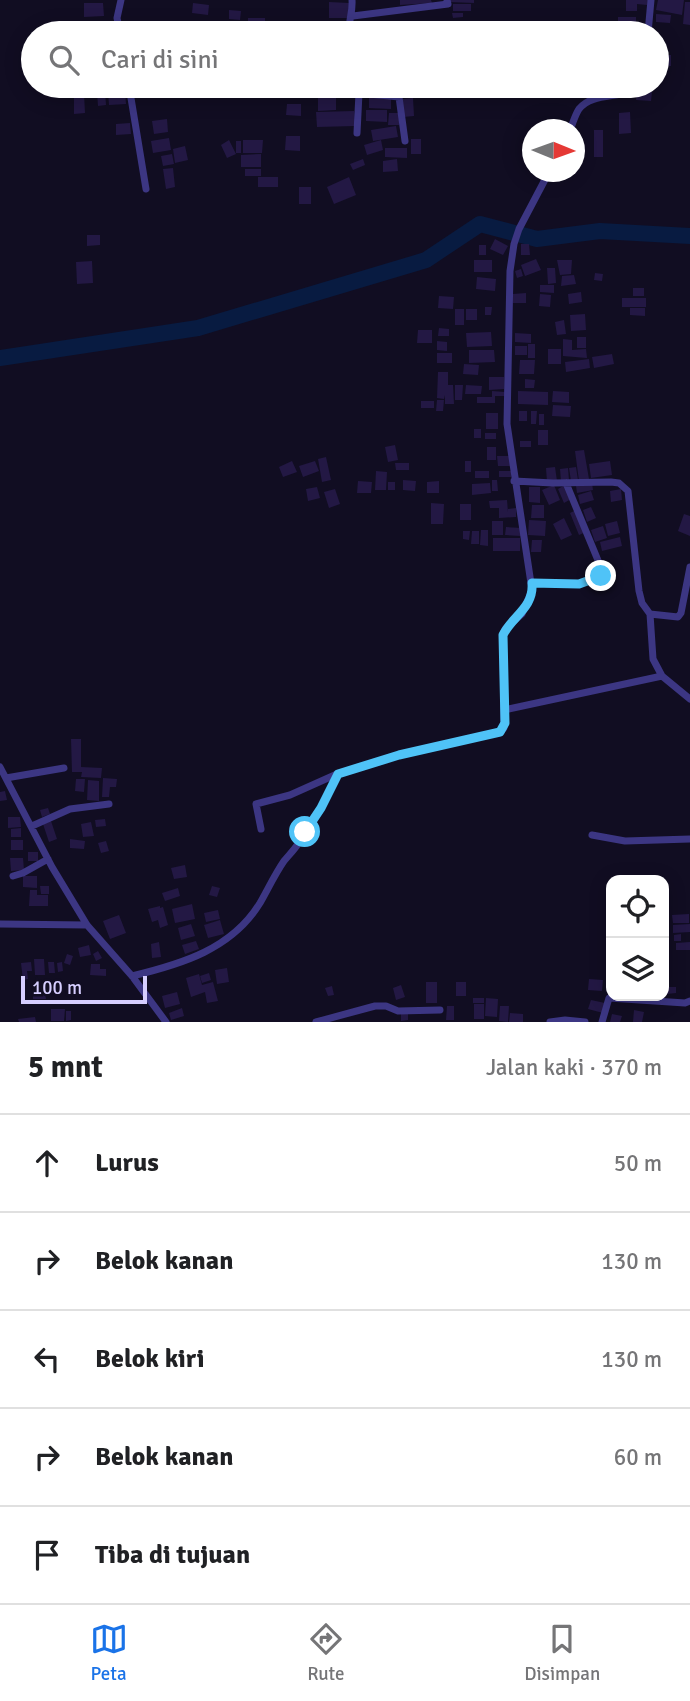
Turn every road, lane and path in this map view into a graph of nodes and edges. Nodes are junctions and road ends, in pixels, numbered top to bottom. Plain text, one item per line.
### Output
1 (121, 0) edge
2 (352, 0) edge
3 (447, 0) edge
4 (651, 0) edge
5 (353, 16) junction
6 (118, 21) edge
7 (351, 21) edge
8 (649, 21) edge
9 (131, 98) edge
10 (358, 98) edge
11 (399, 98) edge
12 (606, 98) edge
13 (575, 119) edge
14 (357, 133) dead end
15 (405, 141) dead end
16 (545, 182) edge
17 (146, 189) dead end
18 (514, 481) junction
19 (566, 483) junction
20 (690, 567) edge
21 (532, 583) junction
22 (650, 614) junction
23 (662, 676) junction
24 (690, 699) edge
25 (505, 710) junction
26 (0, 767) edge
27 (64, 768) dead end
28 (338, 774) junction
29 (6, 778) junction
30 (109, 804) dead end
31 (32, 826) junction
32 (261, 829) dead end
33 (592, 835) dead end
34 (690, 839) edge
35 (48, 859) junction
36 (13, 876) dead end
37 (0, 924) edge
38 (87, 925) junction
39 (132, 976) junction
40 (690, 1001) edge
41 (440, 1010) dead end
42 (166, 1022) edge
43 (320, 1022) edge
44 (550, 1022) edge
45 (585, 1022) edge
46 (602, 1022) edge

1 - 6 street
2 - 5 street
3 - 5 street
4 - 8 street
5 - 7 street
9 - 17 street
10 - 14 street
11 - 15 street
12 - 13 street
16 - 18 street
18 - 19 street
18 - 21 street
19 - 21 street
19 - 22 street
20 - 22 street
21 - 25 street
22 - 23 street
23 - 24 street
23 - 25 street
25 - 28 street
26 - 29 street
27 - 29 street
28 - 32 street
28 - 39 street
29 - 31 street
30 - 31 street
31 - 35 street
33 - 34 street
35 - 36 street
35 - 38 street
37 - 38 street
38 - 39 street
39 - 42 street
40 - 46 street
41 - 43 street
44 - 45 street

